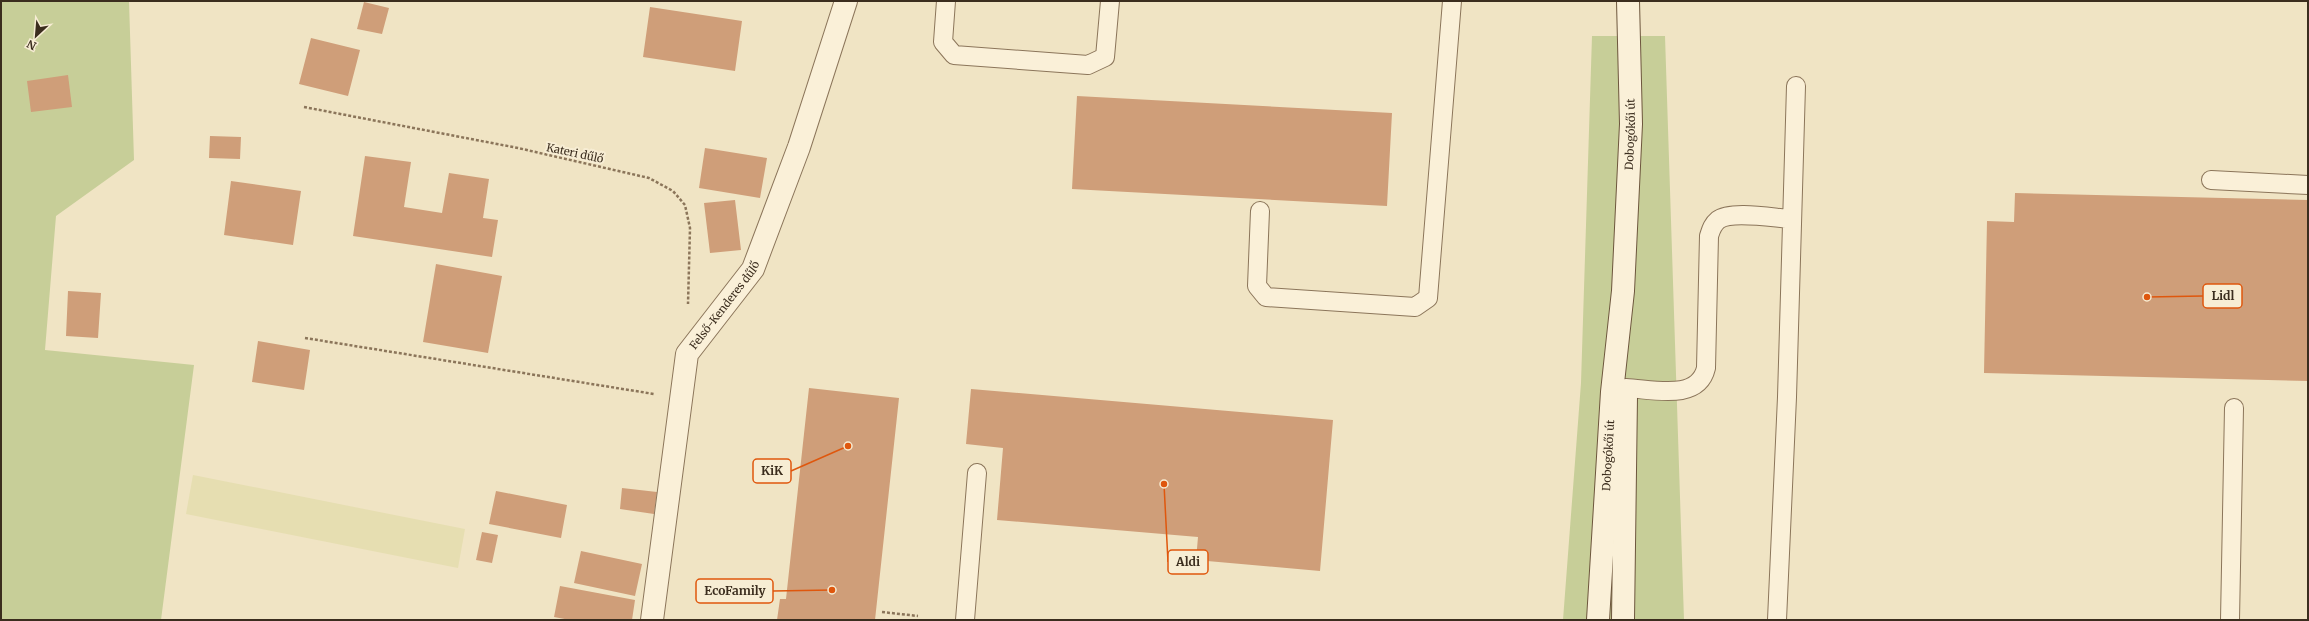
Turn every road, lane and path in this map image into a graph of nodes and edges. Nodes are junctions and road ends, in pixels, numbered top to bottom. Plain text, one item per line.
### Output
1 (846, 1) edge
2 (946, 1) edge
3 (1110, 1) edge
4 (1452, 1) edge
5 (1628, 1) edge
6 (1796, 86) dead end
7 (304, 106) dead end
8 (2211, 180) dead end
9 (2308, 185) edge
10 (1260, 211) dead end
11 (1792, 220) junction
12 (1623, 291) junction
13 (688, 307) dead end
14 (305, 338) dead end
15 (1626, 388) junction
16 (680, 399) junction
17 (2234, 408) dead end
18 (977, 474) dead end
19 (882, 612) dead end
20 (918, 616) dead end
21 (652, 620) edge
22 (965, 620) edge
23 (1598, 620) edge
24 (1623, 620) edge
25 (1777, 620) edge
26 (2230, 620) edge

1 - 16 main road, Felső-Kenderes dűlő
2 - 3 lane
4 - 10 lane
5 - 12 main road, Dobogókői út
6 - 11 lane
7 - 13 path, Kateri dűlő
8 - 9 lane
11 - 15 lane
11 - 25 lane
12 - 15 main road, Dobogókői út
12 - 23 main road, Dobogókői út
14 - 16 path
15 - 24 main road, Dobogókői út
16 - 21 main road, Felső-Kenderes dűlő
17 - 26 lane
18 - 22 lane
19 - 20 path

